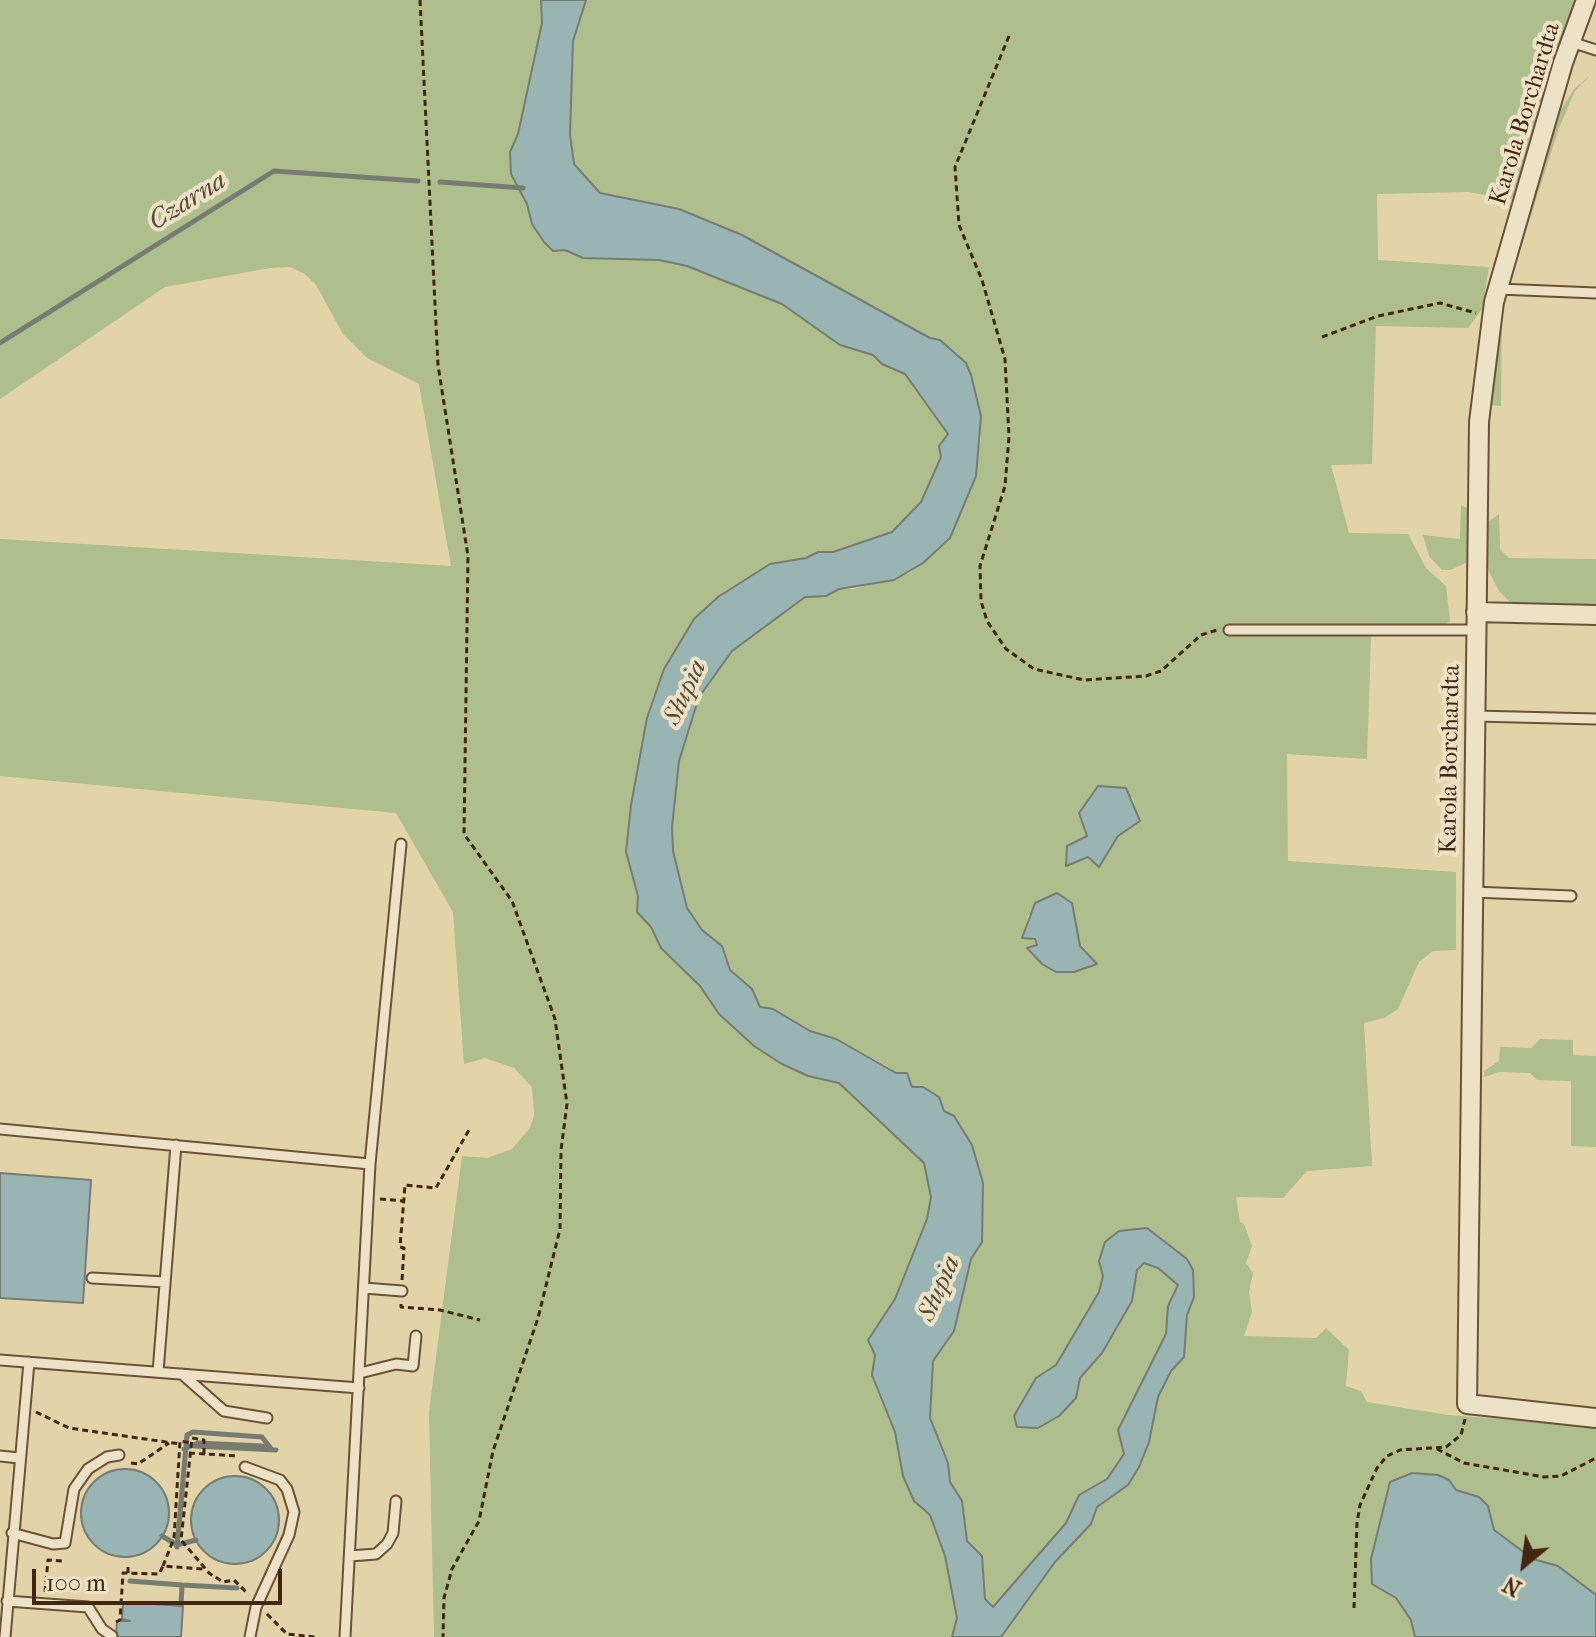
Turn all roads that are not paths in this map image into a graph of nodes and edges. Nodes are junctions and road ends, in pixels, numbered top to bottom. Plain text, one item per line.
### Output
1 (1586, 0) edge
2 (1571, 42) junction
3 (1596, 50) edge
4 (1498, 289) junction
5 (1596, 293) edge
6 (1596, 615) edge
7 (1476, 621) junction
8 (1229, 630) road end
9 (1475, 716) junction
10 (1596, 719) edge
11 (401, 844) dead end
12 (1473, 892) junction
13 (1571, 896) dead end
14 (0, 1129) edge
15 (176, 1145) junction
16 (370, 1164) junction
17 (92, 1278) dead end
18 (165, 1282) junction
19 (364, 1288) junction
20 (402, 1291) road end
21 (416, 1336) dead end
22 (0, 1360) edge
23 (29, 1362) junction
24 (158, 1372) junction
25 (360, 1373) junction
26 (182, 1374) junction
27 (359, 1388) junction
28 (267, 1418) dead end
29 (1596, 1418) edge
30 (119, 1455) dead end
31 (0, 1456) edge
32 (19, 1458) junction
33 (245, 1467) dead end
34 (396, 1501) dead end
35 (12, 1533) junction
36 (350, 1556) junction
37 (7, 1601) junction
38 (112, 1636) edge
39 (5, 1637) edge
40 (250, 1637) edge
41 (345, 1637) edge

1 - 2 street, Karola Borchardta
2 - 3 lane
2 - 4 street, Karola Borchardta
4 - 5 lane
4 - 7 street, Karola Borchardta
6 - 7 street
7 - 8 lane
7 - 9 street, Karola Borchardta
9 - 10 lane
9 - 12 street, Karola Borchardta
11 - 16 lane
12 - 13 lane
12 - 29 street, Karola Borchardta
14 - 15 lane
15 - 16 lane
15 - 18 lane
16 - 19 lane
17 - 18 lane
18 - 24 lane
19 - 20 lane
19 - 25 lane
21 - 25 lane
22 - 23 lane
23 - 24 lane
23 - 32 lane
24 - 26 lane
25 - 27 lane
26 - 27 lane
26 - 28 lane
27 - 36 lane
30 - 35 lane
31 - 32 lane
32 - 35 lane
33 - 40 lane
34 - 36 lane
35 - 37 lane
36 - 41 lane
37 - 38 lane
37 - 39 lane

